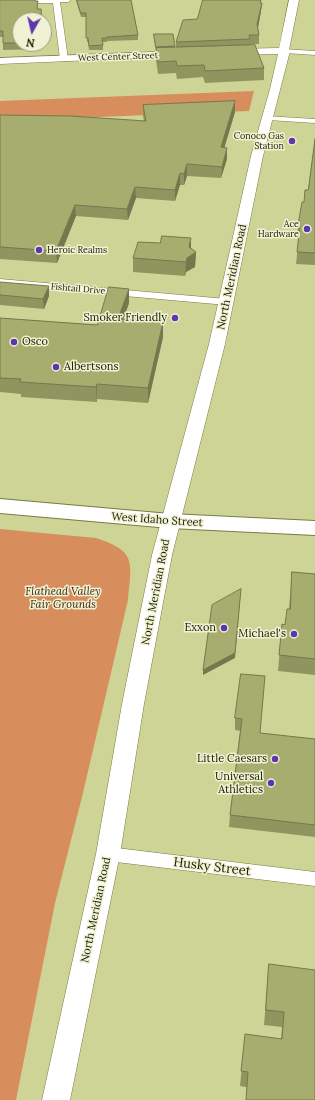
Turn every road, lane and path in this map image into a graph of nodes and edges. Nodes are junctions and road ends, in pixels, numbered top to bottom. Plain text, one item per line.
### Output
1 (56, 0) edge
2 (68, 0) edge
3 (294, 0) edge
4 (0, 2) edge
5 (284, 51) junction
6 (219, 52) edge
7 (196, 53) edge
8 (315, 53) edge
9 (64, 59) junction
10 (0, 61) edge
11 (268, 118) junction
12 (315, 121) edge
13 (0, 282) edge
14 (227, 302) junction
15 (0, 506) edge
16 (170, 521) junction
17 (315, 528) edge
18 (108, 854) junction
19 (315, 879) edge
20 (56, 1100) edge

1 - 2 street
1 - 4 street
1 - 9 street
3 - 5 street, North Meridian Road
5 - 6 street
5 - 8 street
5 - 11 street, North Meridian Road
7 - 9 street, West Center Street
9 - 10 street, West Center Street
11 - 12 street
11 - 14 street, North Meridian Road
13 - 14 street, Fishtail Drive
14 - 16 street, North Meridian Road
15 - 16 highway, West Idaho Street
16 - 17 highway, West Idaho Street
16 - 18 street, North Meridian Road
18 - 19 street, Husky Street
18 - 20 street, North Meridian Road

